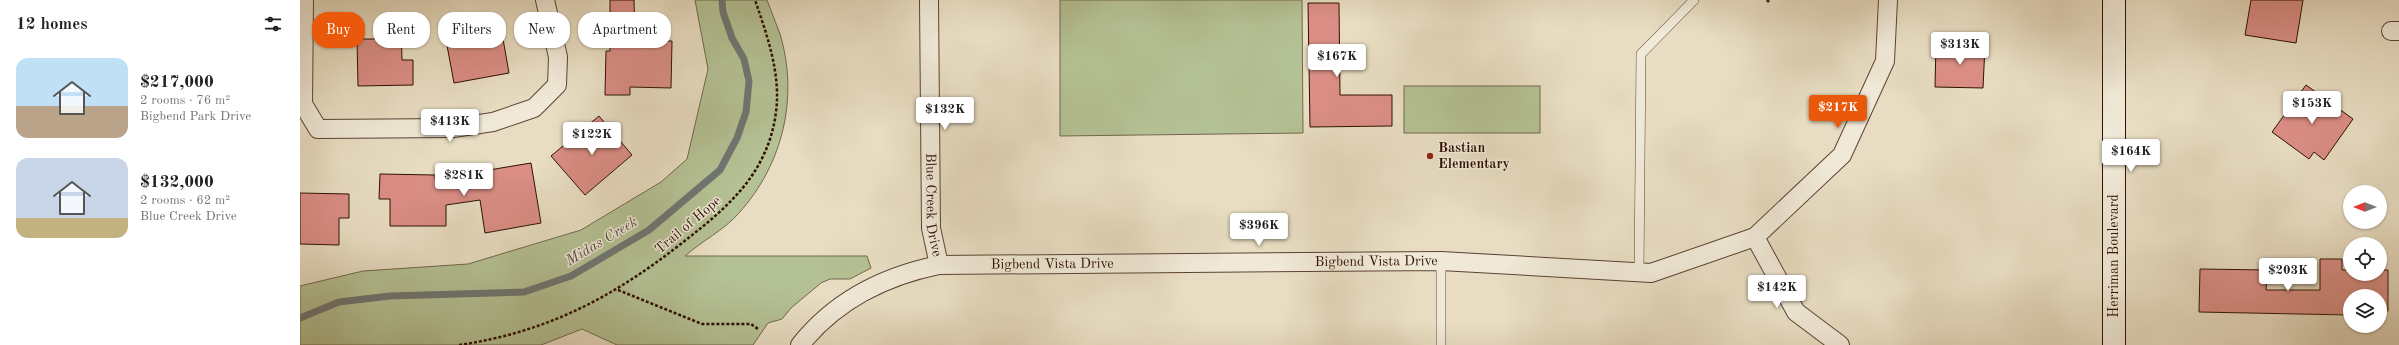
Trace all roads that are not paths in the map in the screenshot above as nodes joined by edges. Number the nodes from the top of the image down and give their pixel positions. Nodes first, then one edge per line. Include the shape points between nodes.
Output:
1 (304, 0) edge
2 (545, 0) edge
3 (929, 0) edge
4 (1694, 0) edge
5 (1888, 0) edge
6 (2114, 0) edge
7 (1755, 237) junction
8 (1441, 261) junction
9 (939, 265) junction
10 (1639, 272) junction
11 (800, 345) edge
12 (1441, 345) edge
13 (1840, 345) edge
14 (2114, 345) edge

1 - 2 street via 303,104 318,129 453,128 493,122 534,108 557,84 558,57
3 - 9 street, Blue Creek Drive via 931,228
4 - 10 lane via 1641,54
5 - 7 street via 1885,62 1842,155
6 - 14 main road, Herriman Boulevard
7 - 10 street, Bigbend Vista Drive via 1651,273
7 - 13 street via 1796,312
8 - 9 street, Bigbend Vista Drive
8 - 10 street, Bigbend Vista Drive
8 - 12 lane
9 - 11 street, Bigbend Vista Drive via 893,277 861,293 821,323

